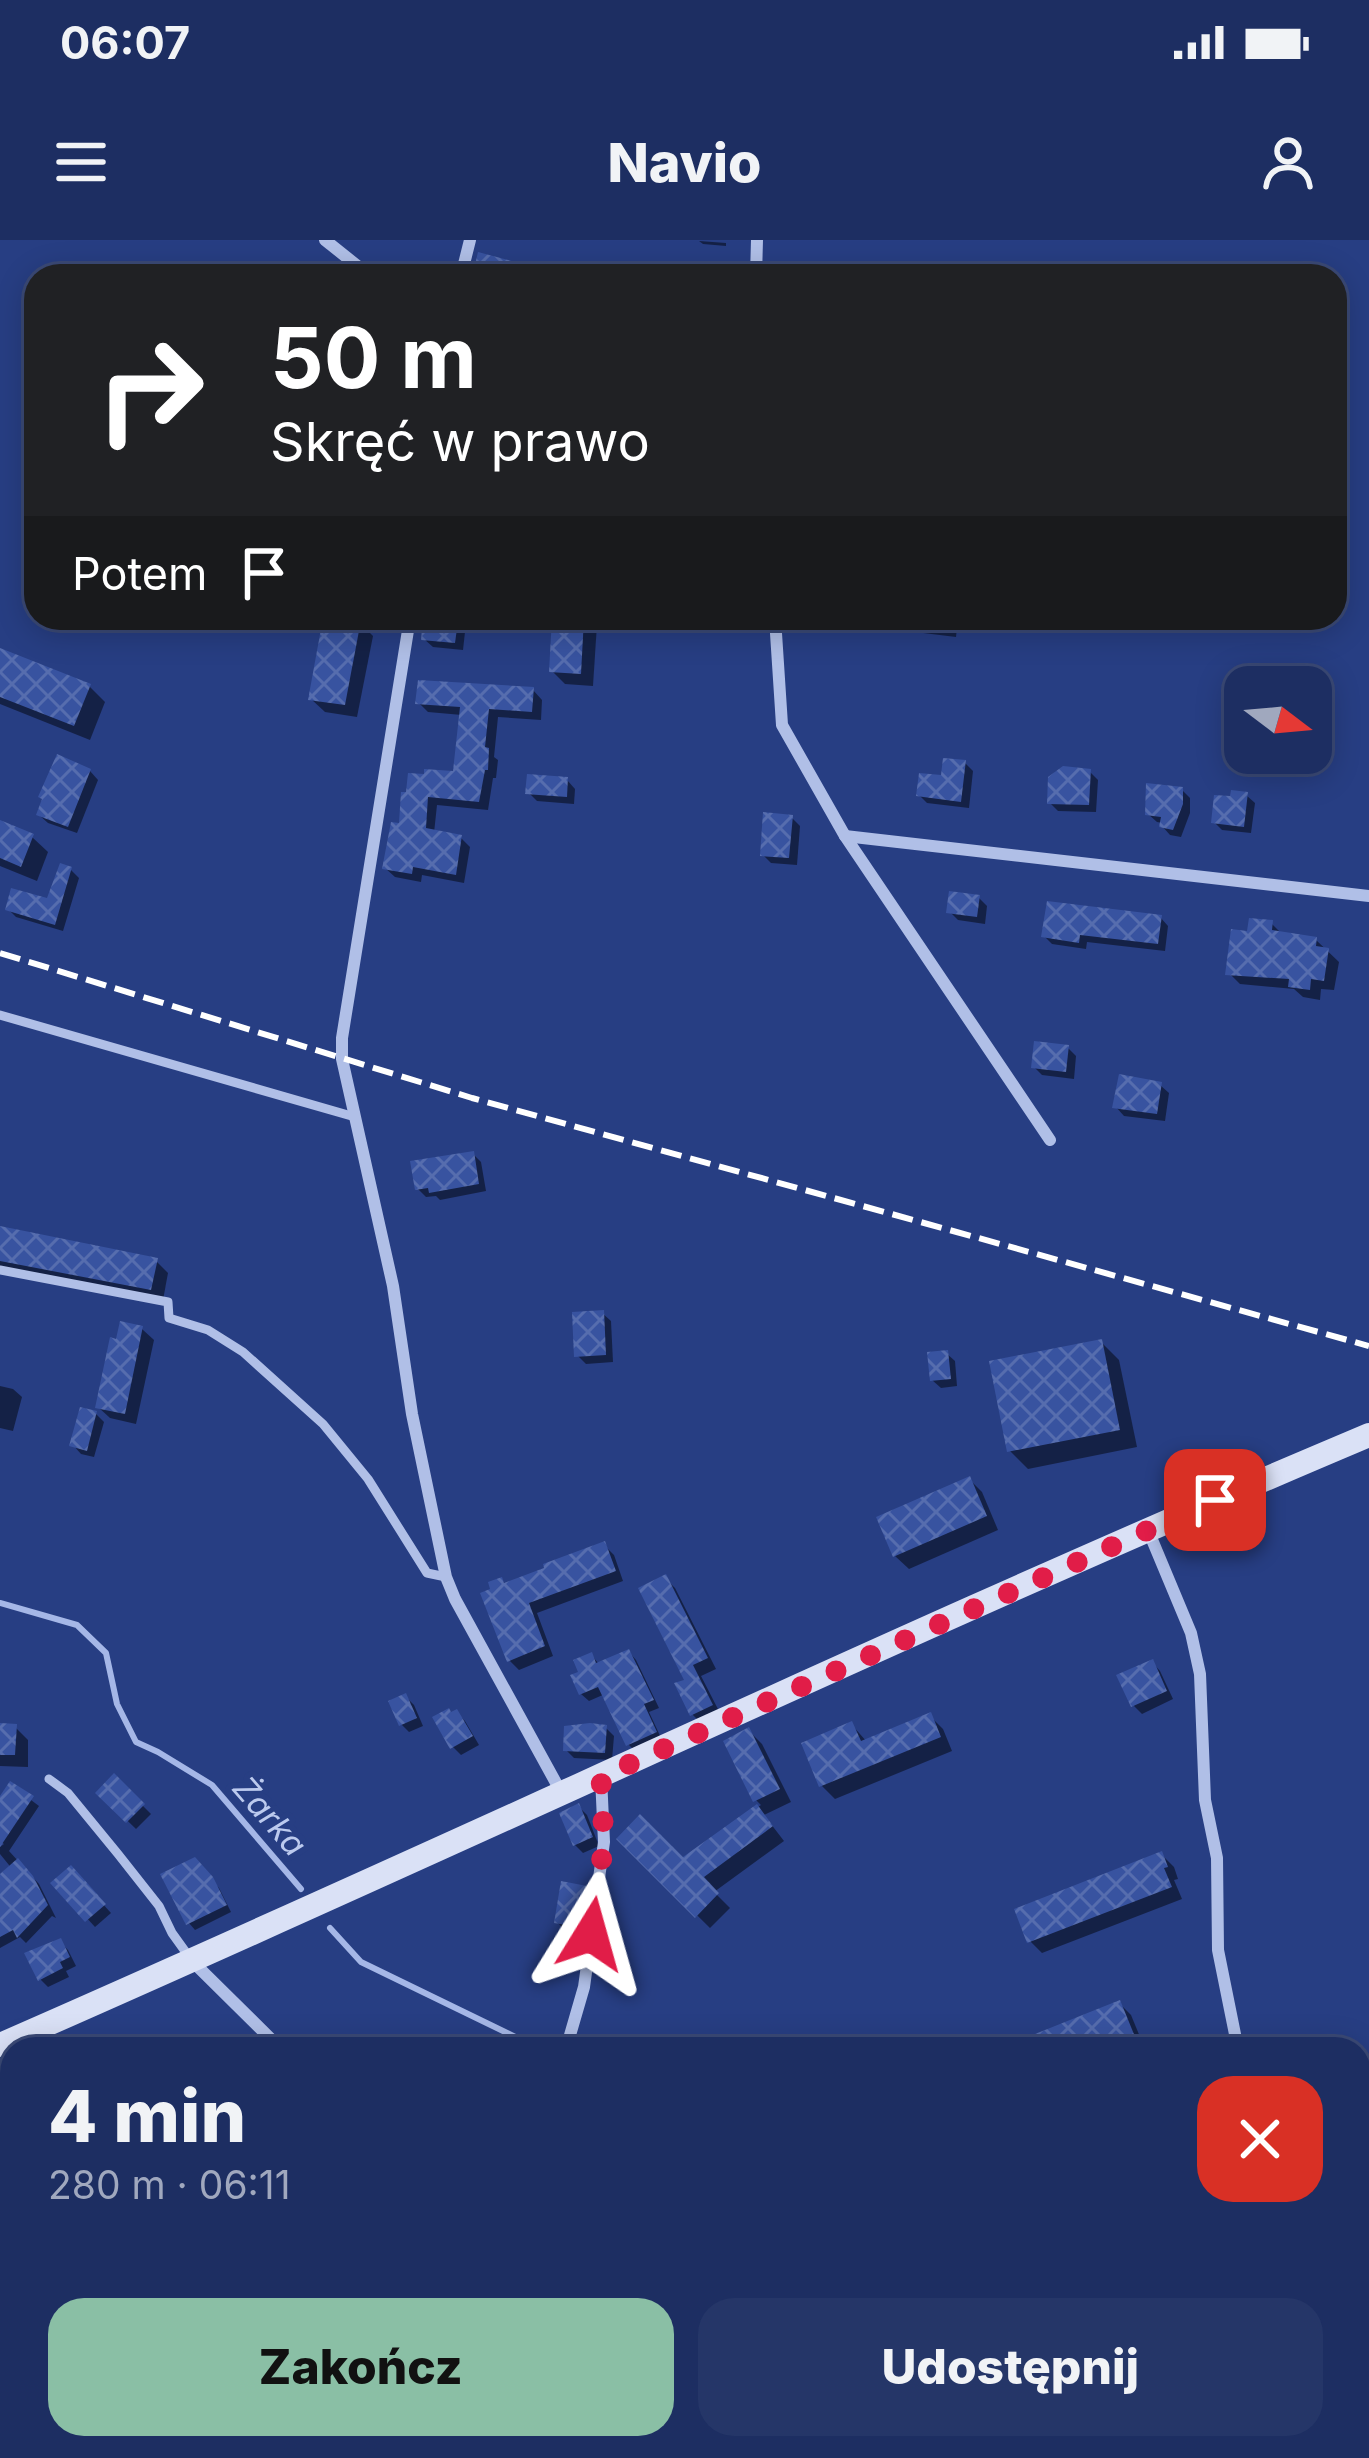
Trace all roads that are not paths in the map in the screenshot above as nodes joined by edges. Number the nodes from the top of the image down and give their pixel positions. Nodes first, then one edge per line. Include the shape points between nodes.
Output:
1 (325, 240) edge
2 (355, 264) edge
3 (408, 630) edge
4 (776, 630) edge
5 (845, 836) junction
6 (1369, 896) edge
7 (0, 1015) edge
8 (355, 1117) junction
9 (1050, 1140) dead end
10 (0, 1270) edge
11 (1369, 1435) edge
12 (1148, 1529) junction
13 (446, 1577) junction
14 (601, 1777) junction
15 (49, 1779) dead end
16 (561, 1792) junction
17 (192, 1961) junction
18 (18, 2037) edge
19 (268, 2037) edge
20 (570, 2037) edge
21 (1236, 2037) edge

1 - 2 street
3 - 8 street via 342,1038
4 - 5 street via 782,725
5 - 6 street
5 - 9 street
7 - 8 lane
8 - 13 street
10 - 13 lane via 168,1303 169,1318 243,1352 338,1442 427,1573
11 - 12 main road
12 - 14 main road
12 - 21 street via 1200,1674 1218,1950
13 - 16 street
14 - 16 main road
14 - 20 street via 604,1843
15 - 17 lane via 159,1906
16 - 17 main road
17 - 18 main road
17 - 19 street

